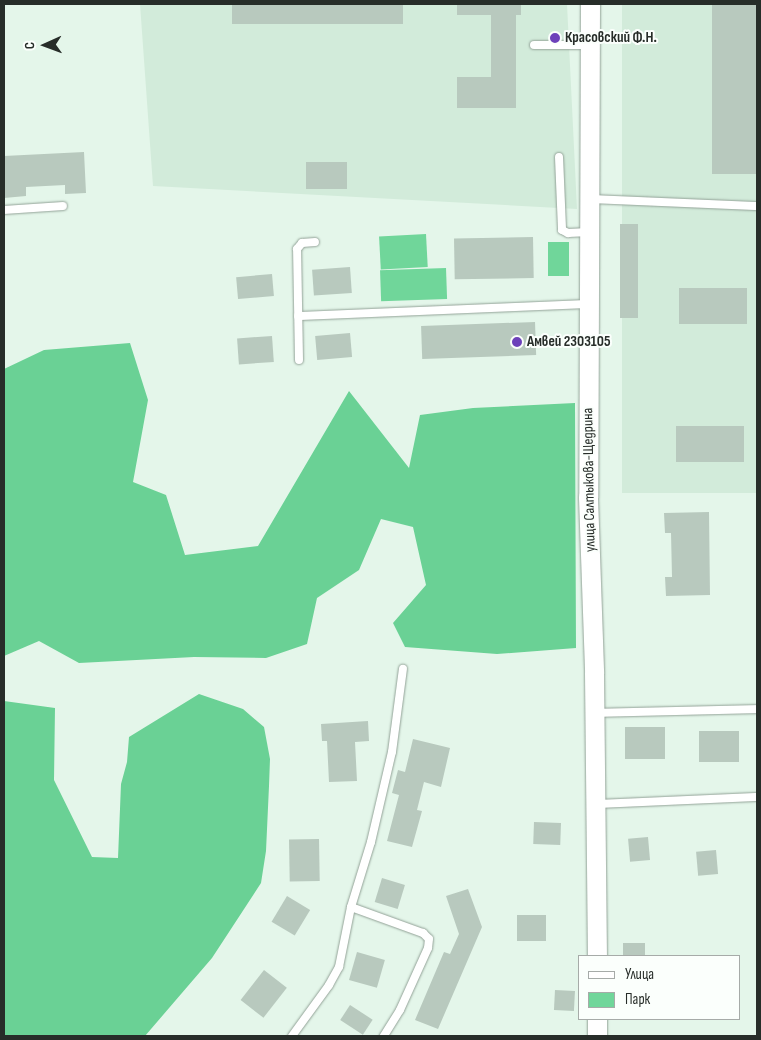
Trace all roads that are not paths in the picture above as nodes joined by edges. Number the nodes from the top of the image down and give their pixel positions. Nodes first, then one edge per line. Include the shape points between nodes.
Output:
1 (590, 4) edge
2 (534, 45) dead end
3 (591, 45) junction
4 (558, 157) dead end
5 (589, 199) junction
6 (62, 206) dead end
7 (757, 206) edge
8 (4, 210) edge
9 (589, 232) junction
10 (316, 242) dead end
11 (589, 304) junction
12 (298, 316) junction
13 (299, 360) dead end
14 (403, 669) dead end
15 (757, 709) edge
16 (595, 713) junction
17 (757, 797) edge
18 (596, 804) junction
19 (351, 907) junction
20 (597, 955) edge
21 (597, 1020) edge
22 (292, 1036) edge
23 (384, 1036) edge
24 (598, 1036) edge

1 - 3 street, улица Салтыкова-Щедрина
2 - 3 lane
3 - 5 street, улица Салтыкова-Щедрина
4 - 9 lane via 562,230 568,233
5 - 7 lane
5 - 9 street, улица Салтыкова-Щедрина
6 - 8 lane
9 - 11 street, улица Салтыкова-Щедрина
10 - 12 lane via 302,243 297,249
11 - 12 lane
11 - 16 street, улица Салтыкова-Щедрина via 588,497
12 - 13 lane
14 - 19 lane via 392,752 371,842
15 - 16 lane
16 - 18 street, улица Салтыкова-Щедрина
17 - 18 lane
18 - 20 street, улица Салтыкова-Щедрина
19 - 22 lane via 338,967
19 - 23 lane via 423,933 429,939 400,1010
21 - 24 street

